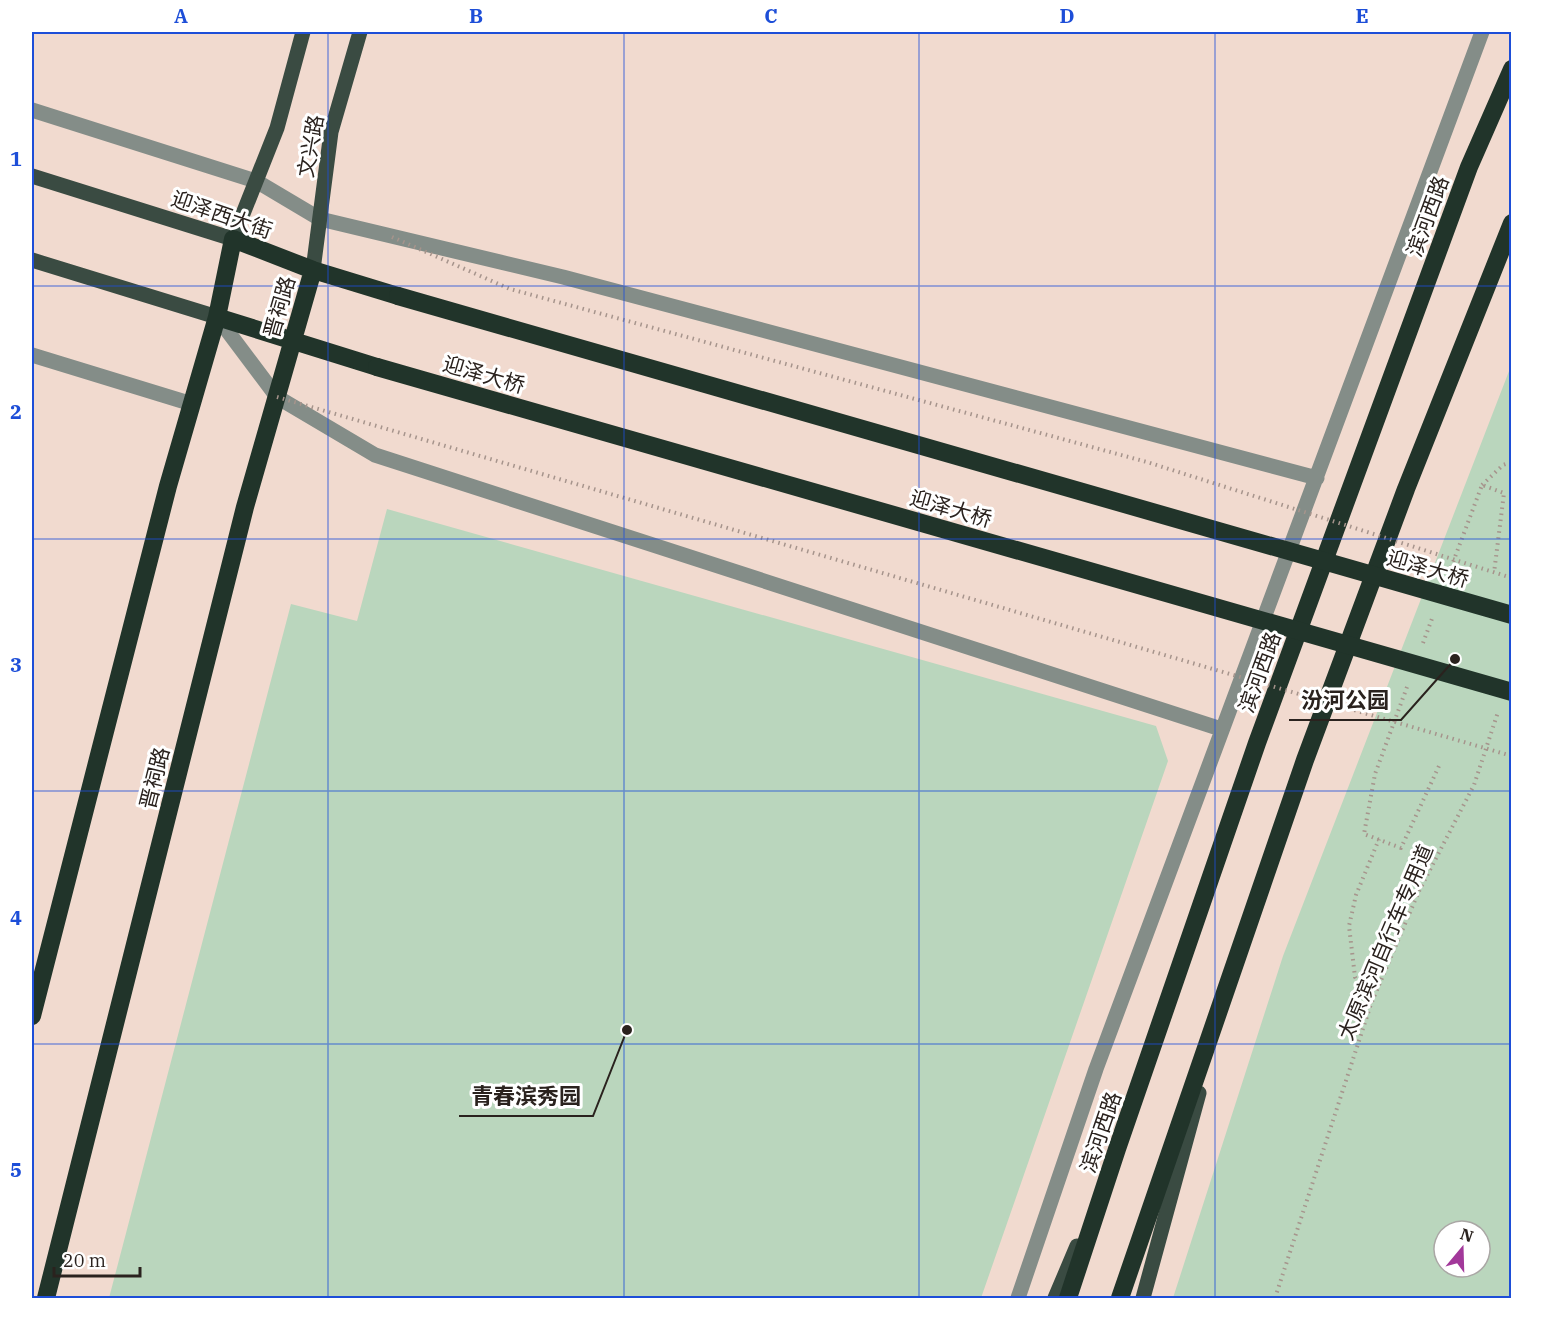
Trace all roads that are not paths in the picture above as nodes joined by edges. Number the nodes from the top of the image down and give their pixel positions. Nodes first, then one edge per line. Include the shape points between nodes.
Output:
1 (303, 32) edge
2 (360, 32) edge
3 (1482, 32) edge
4 (1512, 69) edge
5 (32, 110) edge
6 (32, 176) edge
7 (256, 182) junction
8 (320, 219) junction
9 (1512, 223) edge
10 (233, 239) junction
11 (32, 260) edge
12 (313, 270) junction
13 (398, 296) joint
14 (217, 317) junction
15 (292, 341) junction
16 (32, 355) edge
17 (277, 397) junction
18 (192, 404) junction
19 (1317, 478) junction
20 (1512, 615) edge
21 (1506, 697) edge
22 (1221, 729) junction
23 (1230, 977) junction
24 (33, 1005) edge
25 (1118, 1149) junction
26 (46, 1299) edge
27 (1018, 1299) edge
28 (1056, 1299) edge
29 (1068, 1299) edge
30 (1120, 1299) edge
31 (1143, 1299) edge

1 - 7 main road, 文兴路 via 277,128
2 - 8 main road, 文兴路 via 331,132
3 - 19 street
4 - 25 highway, 滨河西路 via 1468,167 1257,743
5 - 7 street
6 - 10 main road, 迎泽西大街
7 - 8 street
7 - 10 main road, 文兴路
8 - 12 main road, 文兴路
8 - 19 street via 563,277
9 - 23 highway via 1406,489 1309,749
10 - 12 highway, 迎泽西大街
10 - 14 highway
11 - 14 main road
12 - 13 highway, 迎泽西大街
12 - 15 highway, 晋祠路
13 - 20 highway, 迎泽大桥, bridge
14 - 15 highway
14 - 17 street
14 - 18 highway
15 - 17 highway, 晋祠路
15 - 21 highway, 迎泽大桥, bridge
16 - 18 street
17 - 22 street via 375,455
17 - 26 highway, 晋祠路 via 245,507
18 - 24 highway
19 - 22 street
22 - 27 street via 1096,1069
23 - 30 highway
23 - 31 main road
25 - 28 main road
25 - 29 highway, 滨河西路

